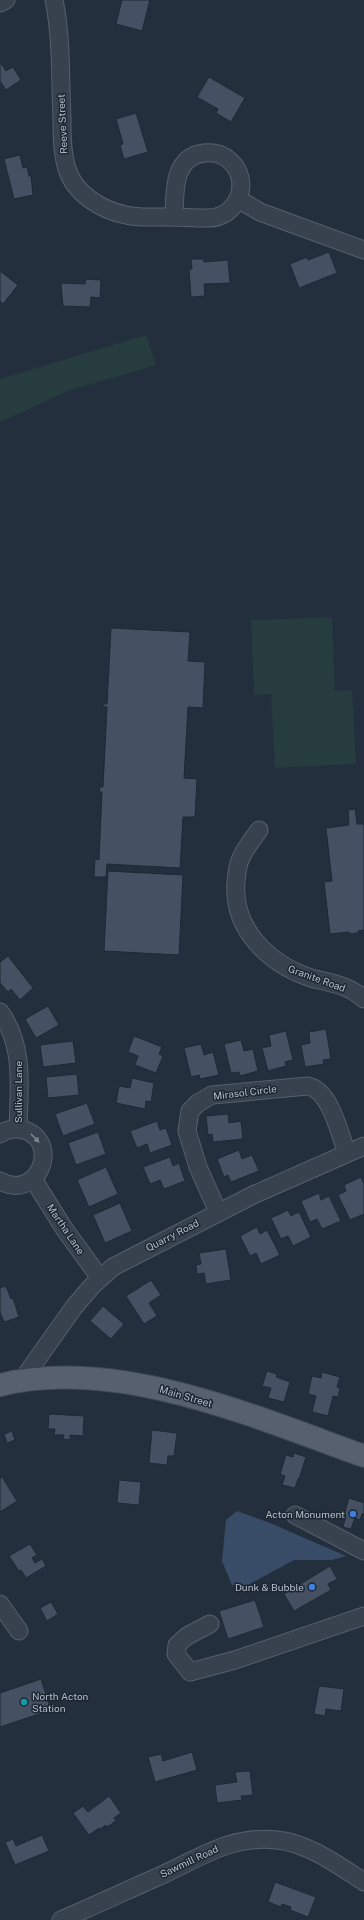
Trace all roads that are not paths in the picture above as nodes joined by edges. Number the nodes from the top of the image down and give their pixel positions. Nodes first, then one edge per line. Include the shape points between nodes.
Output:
1 (6, 0) edge
2 (54, 0) edge
3 (0, 2) edge
4 (238, 199) junction
5 (174, 217) junction
6 (364, 250) edge
7 (259, 830) dead end
8 (364, 999) edge
9 (0, 1012) edge
10 (18, 1129) junction
11 (0, 1134) edge
12 (364, 1146) edge
13 (347, 1153) junction
14 (33, 1179) junction
15 (0, 1181) edge
16 (218, 1212) junction
17 (100, 1278) junction
18 (23, 1379) junction
19 (0, 1385) edge
20 (364, 1456) edge
21 (294, 1516) dead end
22 (364, 1551) edge
23 (0, 1604) edge
24 (364, 1616) edge
25 (210, 1624) dead end
26 (19, 1632) dead end
27 (364, 1882) edge
28 (61, 1920) edge

1 - 3 street
2 - 5 street, Reeve Street via 63,147 67,170 82,193 105,209 128,216
4 - 5 street, Reeve Street via 229,211 216,217
4 - 5 street via 241,178 234,165 223,156 202,153 189,158 177,175
4 - 6 street via 260,212
7 - 8 street, Granite Road via 240,859 237,877 235,895 244,926 261,950 286,967 311,978 329,981 357,992
9 - 10 street, Sullivan Lane via 9,1027 18,1055
10 - 11 street
10 -> 14 street via 33,1135 43,1149 42,1166
12 - 13 street, Quarry Road
13 - 16 street, Quarry Road
13 - 16 street, Mirasol Circle via 328,1103 313,1087 212,1095 190,1111 187,1131 198,1167
14 - 15 street via 17,1185
14 - 17 street, Martha Lane via 65,1230
16 - 17 street, Quarry Road via 113,1267
17 - 18 street, Quarry Road via 74,1307
18 - 19 main road, Main Street
18 - 20 main road, Main Street via 84,1378 147,1385 259,1418
21 - 22 street
23 - 26 street
24 - 25 street via 235,1660 190,1672 176,1654 178,1645 187,1636
27 - 28 street, Sawmill Road via 310,1849 277,1840 251,1840 220,1846

